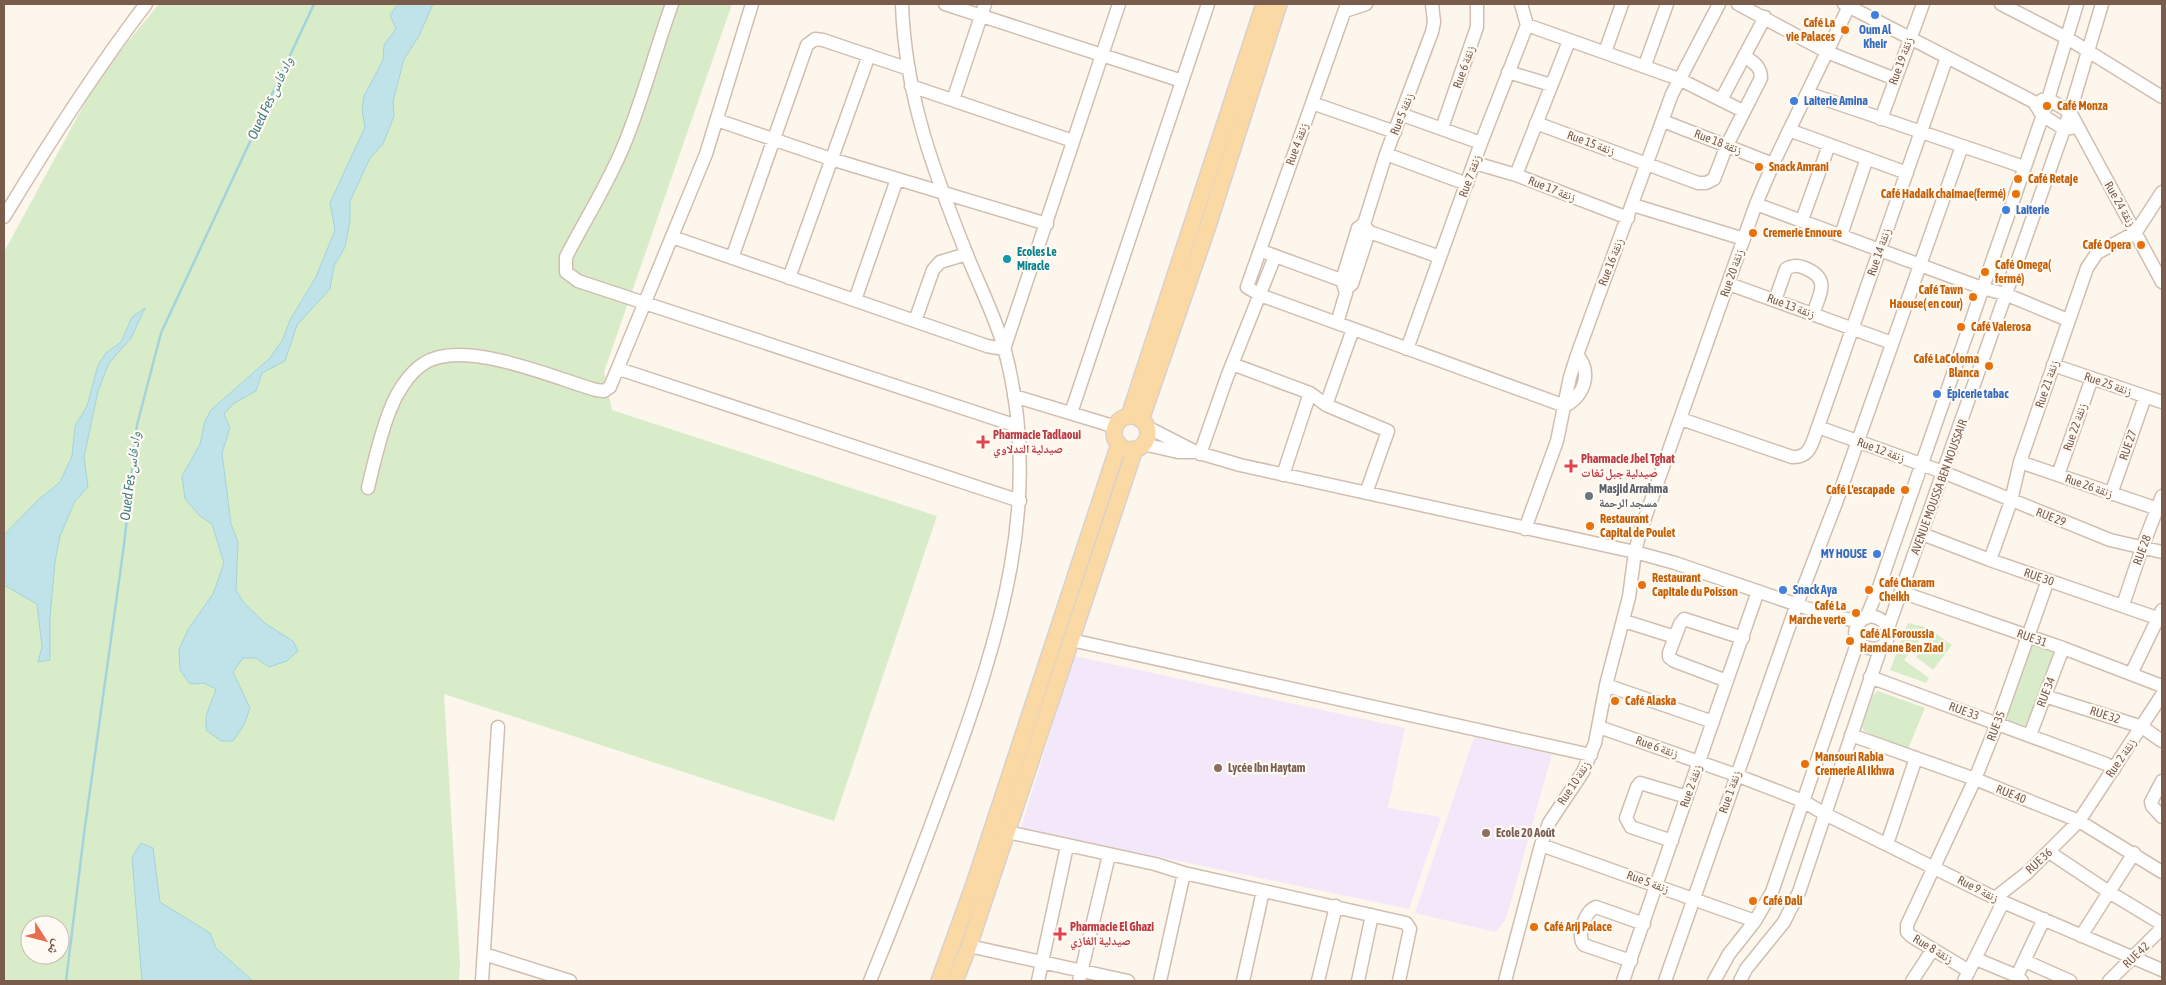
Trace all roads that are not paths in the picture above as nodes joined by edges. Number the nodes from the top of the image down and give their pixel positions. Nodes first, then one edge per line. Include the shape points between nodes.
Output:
1 (146, 4) edge
2 (672, 4) edge
3 (752, 4) edge
4 (902, 4) edge
5 (945, 4) edge
6 (1118, 4) edge
7 (1208, 4) edge
8 (1264, 4) edge
9 (1279, 4) edge
10 (1366, 4) edge
11 (1432, 4) edge
12 (1477, 4) edge
13 (1520, 4) edge
14 (1621, 4) edge
15 (1667, 4) edge
16 (1719, 4) edge
17 (1738, 4) edge
18 (1923, 4) edge
19 (2001, 4) edge
20 (2077, 4) edge
21 (2102, 4) edge
22 (1848, 5) edge
23 (1346, 7) edge
24 (983, 10) edge
25 (1765, 17) junction
26 (1527, 25) junction
27 (1909, 37) junction
28 (2067, 38) junction
29 (1569, 41) junction
30 (2088, 51) junction
31 (1605, 52) junction
32 (1826, 52) junction
33 (869, 55) junction
34 (1100, 56) junction
35 (1744, 56) junction
36 (1947, 57) junction
37 (1645, 65) junction
38 (909, 69) junction
39 (1508, 72) junction
40 (1679, 79) junction
41 (1895, 79) junction
42 (1182, 81) junction
43 (1551, 85) junction
44 (911, 86) junction
45 (1807, 93) junction
46 (2162, 97) edge
47 (2048, 99) junction
48 (953, 100) junction
49 (1721, 100) junction
50 (2034, 102) junction
51 (1312, 103) junction
52 (1743, 111) junction
53 (2070, 112) junction
54 (1403, 115) junction
55 (2042, 115) junction
56 (1881, 119) junction
57 (716, 120) junction
58 (1662, 121) junction
59 (1536, 122) junction
60 (1442, 128) junction
61 (2070, 128) junction
62 (1789, 130) junction
63 (1394, 132) junction
64 (1922, 133) junction
65 (772, 139) junction
66 (1073, 141) junction
67 (1481, 143) junction
68 (1727, 145) junction
69 (1830, 145) junction
70 (1962, 146) junction
71 (1386, 154) junction
72 (1867, 158) junction
73 (830, 159) junction
74 (1475, 163) junction
75 (1647, 163) junction
76 (1773, 164) junction
77 (2024, 167) junction
78 (1907, 173) junction
79 (1516, 175) junction
80 (897, 179) junction
81 (1467, 184) junction
82 (942, 191) junction
83 (2162, 192) edge
84 (1756, 204) junction
85 (1633, 205) junction
86 (4, 218) edge
87 (1628, 218) junction
88 (1802, 220) junction
89 (1047, 224) junction
90 (1364, 228) junction
91 (2136, 232) junction
92 (1841, 235) junction
93 (672, 237) junction
94 (1744, 239) junction
95 (1880, 249) junction
96 (1258, 251) junction
97 (967, 254) junction
98 (1275, 256) junction
99 (1440, 257) junction
100 (732, 258) junction
101 (1920, 263) junction
102 (790, 278) junction
103 (2162, 282) edge
104 (1346, 284) junction
105 (1729, 284) junction
106 (1982, 288) junction
107 (2005, 294) junction
108 (1260, 295) junction
109 (855, 300) junction
110 (1774, 300) junction
111 (645, 302) junction
112 (1813, 314) junction
113 (2068, 320) junction
114 (916, 321) junction
115 (1337, 323) junction
116 (1853, 328) junction
117 (1353, 329) junction
118 (1892, 342) junction
119 (1004, 349) junction
120 (1407, 349) junction
121 (1232, 364) junction
122 (2053, 365) junction
123 (619, 369) junction
124 (2092, 378) junction
125 (1310, 393) junction
126 (1014, 396) junction
127 (2145, 396) junction
128 (2162, 402) edge
129 (1326, 405) junction
130 (1565, 406) junction
131 (1071, 413) junction
132 (1681, 419) junction
133 (1139, 421) junction
134 (1017, 426) junction
135 (1116, 427) junction
136 (1818, 427) junction
137 (1857, 441) junction
138 (1119, 444) junction
139 (1139, 447) junction
140 (1198, 453) junction
141 (2020, 462) junction
142 (1921, 464) junction
143 (1943, 472) junction
144 (1283, 475) junction
145 (2058, 475) junction
146 (368, 488) dead end
147 (1366, 492) junction
148 (2112, 494) junction
149 (2162, 496) edge
150 (1020, 501) junction
151 (2011, 501) junction
152 (2158, 508) junction
153 (1525, 529) junction
154 (1922, 534) junction
155 (2142, 548) junction
156 (1635, 552) junction
157 (2162, 552) edge
158 (1990, 560) junction
159 (2048, 580) junction
160 (1758, 591) junction
161 (1901, 592) junction
162 (1797, 604) junction
163 (2124, 605) junction
164 (2160, 614) edge
165 (1833, 617) junction
166 (1864, 619) junction
167 (1624, 621) junction
168 (1888, 628) junction
169 (2028, 636) junction
170 (1675, 637) junction
171 (1743, 638) junction
172 (1857, 638) junction
173 (1071, 640) junction
174 (1881, 647) junction
175 (2063, 648) junction
176 (2132, 674) junction
177 (1870, 677) junction
178 (1727, 681) junction
179 (1606, 685) junction
180 (2162, 686) edge
181 (2162, 695) edge
182 (2045, 696) junction
183 (1713, 722) junction
184 (1997, 724) junction
185 (498, 727) dead end
186 (1599, 727) junction
187 (2142, 728) junction
188 (1851, 735) junction
189 (2030, 735) junction
190 (2162, 741) edge
191 (1591, 755) junction
192 (1916, 758) junction
193 (1699, 762) junction
194 (2114, 769) junction
195 (1736, 775) junction
196 (1975, 779) junction
197 (2162, 781) edge
198 (1687, 798) junction
199 (1803, 801) junction
200 (1825, 814) junction
201 (2162, 817) edge
202 (2079, 821) junction
203 (1007, 832) junction
204 (1672, 842) junction
205 (1887, 844) junction
206 (1541, 845) junction
207 (1067, 846) junction
208 (2049, 852) junction
209 (2134, 853) junction
210 (1109, 855) junction
211 (1935, 868) junction
212 (2162, 872) edge
213 (1184, 873) junction
214 (1657, 885) junction
215 (1263, 891) junction
216 (2109, 892) junction
217 (1694, 898) junction
218 (1999, 900) junction
219 (1336, 906) junction
220 (1372, 915) junction
221 (2044, 919) junction
222 (1755, 921) junction
223 (1644, 924) junction
224 (2162, 924) edge
225 (2162, 928) edge
226 (2081, 936) junction
227 (969, 946) junction
228 (1933, 949) junction
229 (484, 954) junction
230 (2134, 958) junction
231 (1976, 959) junction
232 (1630, 961) junction
233 (2025, 961) junction
234 (1042, 962) junction
235 (2162, 970) edge
236 (1080, 976) edge
237 (1967, 976) edge
238 (549, 978) edge
239 (2020, 978) edge
240 (482, 981) edge
241 (570, 981) edge
242 (870, 981) edge
243 (939, 981) edge
244 (956, 981) edge
245 (1038, 981) edge
246 (1128, 981) edge
247 (1160, 981) edge
248 (1242, 981) edge
249 (1318, 981) edge
250 (1358, 981) edge
251 (1399, 981) edge
252 (1505, 981) edge
253 (1623, 981) edge
254 (1665, 981) edge
255 (1714, 981) edge
256 (1740, 981) edge
257 (1912, 981) edge
258 (2070, 981) edge
259 (2109, 981) edge

1 - 86 street via 79,98
2 - 111 street via 623,148 566,257 566,272 573,278
3 - 57 street
4 - 38 street
5 - 24 street
6 - 34 street
7 - 42 street
8 - 133 main road
9 - 133 main road
10 - 23 street
11 - 54 street, Rue 5 زنقة via 1432,32
12 - 60 street, Rue 6 زنقة via 1477,27
13 - 26 street
14 - 31 street
15 - 37 street
16 - 40 street, Rue 16 زنقة
17 - 25 street
18 - 27 street, Rue 19 زنقة
19 - 28 street
20 - 28 street, AVENUE MOUSSA BEN NOUSSAIR
21 - 30 street
22 - 27 street
22 - 32 street, Rue 20 زنقة
23 - 51 street, Rue 4 زنقة
24 - 34 street
24 - 48 street
25 - 32 street
25 - 35 street
26 - 29 street
26 - 39 street, Rue 7 زنقة
27 - 36 street
27 - 41 street, Rue 19 زنقة
28 - 30 street
28 - 47 street, AVENUE MOUSSA BEN NOUSSAIR
29 - 31 street
29 - 43 street
30 - 46 street
30 - 53 street
31 - 37 street
32 - 41 street
32 - 45 street, Rue 20 زنقة
33 - 38 street
33 - 65 street via 823,40 815,39 807,45
33 - 73 street
34 - 42 street
34 - 66 street
35 - 49 street
35 - 52 street via 1757,65 1761,78
36 - 50 street
36 - 64 street, Rue 14 زنقة
37 - 40 street
38 - 44 street
39 - 43 street
39 - 67 street, Rue 7 زنقة
40 - 49 street
40 - 58 street, Rue 16 زنقة
41 - 56 street, Rue 19 زنقة
42 - 131 street
43 - 59 street
44 - 48 street
44 - 82 street
45 - 56 street
45 - 62 street, Rue 20 زنقة
47 - 50 street
47 - 53 street
47 - 55 street, AVENUE MOUSSA BEN NOUSSAIR
48 - 66 street
49 - 52 street
50 - 55 street
51 - 63 street
51 - 96 street, Rue 4 زنقة
52 - 68 street
53 - 61 street, Rue 24 زنقة
54 - 60 street
54 - 63 street, Rue 5 زنقة
55 - 61 street
55 - 77 street, AVENUE MOUSSA BEN NOUSSAIR
56 - 64 street
57 - 65 street
57 - 93 street via 706,154
58 - 68 street, Rue 18 زنقة
58 - 75 street, Rue 16 زنقة
59 - 75 street, Rue 15 زنقة
59 - 79 street
60 - 67 street
61 - 91 street, Rue 24 زنقة
61 - 107 street, AVENUE MOUSSA BEN NOUSSAIR
62 - 69 street
62 - 76 street, Rue 20 زنقة
63 - 71 street, Rue 5 زنقة
64 - 70 street
64 - 78 street, Rue 14 زنقة
65 - 73 street
65 - 100 street
66 - 89 street
67 - 74 street, Rue 7 زنقة
68 - 75 street via 1714,179 1706,183
68 - 76 street, Rue 18 زنقة
69 - 72 street
69 - 88 street
70 - 77 street
70 - 101 street
71 - 81 street
71 - 90 street, Rue 5 زنقة
72 - 78 street
72 - 92 street
73 - 80 street
73 - 102 street
74 - 79 street, Rue 17 زنقة
74 - 81 street, Rue 7 زنقة
75 - 85 street, Rue 16 زنقة
76 - 84 street, Rue 20 زنقة
77 - 106 street, AVENUE MOUSSA BEN NOUSSAIR
78 - 95 street, Rue 14 زنقة
79 - 87 street, Rue 17 زنقة
80 - 82 street
80 - 109 street
81 - 99 street, Rue 7 زنقة
82 - 89 street
82 - 97 street
83 - 91 street
84 - 88 street
84 - 94 street, Rue 20 زنقة
85 - 87 street, Rue 16 زنقة
85 - 94 street
87 - 130 street, Rue 16 زنقة via 1577,355
88 - 92 street
89 - 119 street
90 - 99 street
90 - 104 street, Rue 5 زنقة
91 - 103 street, Rue 24 زنقة
91 - 113 street, Rue 21 زنقة via 2097,252
92 - 95 street
93 - 100 street
93 - 111 street
94 - 105 street, Rue 20 زنقة
95 - 101 street
95 - 116 street, Rue 14 زنقة
96 - 98 street
96 - 108 street, Rue 4 زنقة via 1247,284 1248,289
97 - 114 street via 940,262 933,270
97 - 119 street
98 - 104 street
98 - 108 street
99 - 120 street, Rue 7 زنقة
100 - 102 street
101 - 106 street
101 - 118 street
102 - 109 street
104 - 115 street, Rue 5 زنقة
105 - 110 street, Rue 13 زنقة
105 - 132 street, Rue 20 زنقة
106 - 107 street
106 - 142 street, AVENUE MOUSSA BEN NOUSSAIR
107 - 113 street
107 - 143 street, AVENUE MOUSSA BEN NOUSSAIR
108 - 115 street
108 - 121 street
109 - 114 street
110 - 112 street, Rue 13 زنقة
110 - 112 street via 1786,269 1804,267 1821,278 1822,286
111 - 123 street
111 - 134 street
112 - 116 street, Rue 13 زنقة
113 - 122 street, Rue 21 زنقة
114 - 119 street
115 - 117 street
116 - 118 street, Rue 13 زنقة
116 - 136 street, Rue 14 زنقة
117 - 120 street
117 - 129 street
118 - 137 street
119 - 126 street
120 - 130 street
121 - 125 street
121 - 140 street
122 - 124 street, Rue 25 زنقة
122 - 141 street, Rue 21 زنقة
123 - 146 street via 610,387 604,391 490,358 464,354 443,356 423,364 400,390 390,409
123 - 150 street
124 - 127 street, Rue 25 زنقة
124 - 145 street, Rue 22 زنقة
125 - 129 street
125 - 144 street
126 - 131 street
126 - 134 street
127 - 128 street, Rue 25 زنقة
127 - 148 street, RUE 27
129 - 147 street via 1388,431
130 - 153 street, Rue 16 زنقة via 1557,441
131 - 135 street
132 - 136 street, Rue 14 زنقة via 1800,458 1806,455
132 - 156 street, Rue 20 زنقة
133 - 135 main road via 1123,418
133 - 139 main road via 1148,436
133 - 140 street
134 - 150 street
135 - 138 main road
136 - 137 street, Rue 12 زنقة
137 - 142 street, Rue 12 زنقة
137 - 162 street
138 - 139 main road via 1129,450
138 - 243 main road
139 - 140 street
139 - 173 main road
140 - 144 street
141 - 145 street, Rue 26 زنقة
141 - 151 street, Rue 21 زنقة
142 - 143 street, Rue 12 زنقة
142 - 166 street, AVENUE MOUSSA BEN NOUSSAIR via 1879,587
143 - 151 street, RUE 29
143 - 154 street, AVENUE MOUSSA BEN NOUSSAIR
144 - 147 street
145 - 148 street, Rue 26 زنقة
147 - 153 street
148 - 152 street, Rue 26 زنقة
149 - 152 street, RUE 28
150 - 242 street via 1016,546 983,675 915,870
151 - 155 street, RUE 29 via 2110,540
151 - 158 street, Rue 21 زنقة
152 - 155 street, RUE 28
153 - 156 street
154 - 158 street, RUE 30
154 - 161 street, AVENUE MOUSSA BEN NOUSSAIR
155 - 157 street, RUE 29
155 - 163 street, RUE 28
156 - 160 street
156 - 167 street, Rue 10 زنقة
158 - 159 street, RUE 30
159 - 163 street, RUE 30
159 - 169 street, RUE 35
160 - 162 street
160 - 171 street, Rue 2 زنقة
161 - 168 street, AVENUE MOUSSA BEN NOUSSAIR
161 - 169 street, RUE 31
162 - 165 street
162 - 195 street, Rue 1 زنقة
163 - 164 street, RUE 30
164 - 176 street
165 - 166 street
165 - 172 street
166 - 168 street via 1882,619
166 - 172 street via 1856,630
167 - 170 street
167 - 179 street, Rue 10 زنقة
168 - 174 street via 1888,638
169 - 175 street, RUE 31
169 - 184 street, RUE 35
170 - 171 street via 1681,621 1688,619
170 - 178 street via 1669,654 1671,659
171 - 178 street, Rue 2 زنقة
172 - 174 street via 1866,648
172 - 199 street
173 - 191 street
173 - 203 main road
174 - 177 street
175 - 176 street, RUE 31
175 - 182 street, RUE 34
176 - 180 street, RUE 31
177 - 184 street, RUE 33
177 - 188 street
178 - 183 street, Rue 2 زنقة
179 - 183 street
179 - 186 street, Rue 10 زنقة
181 - 187 street, Rue 2 زنقة
182 - 187 street, RUE 32
182 - 189 street, RUE 34
183 - 193 street, Rue 2 زنقة
184 - 189 street, RUE 33
184 - 196 street, RUE 35
185 - 229 street
186 - 191 street, Rue 10 زنقة
186 - 193 street, Rue 6 زنقة
187 - 190 street, RUE 32
187 - 194 street, Rue 2 زنقة
188 - 192 street, RUE 40
188 - 200 street
189 - 194 street, RUE 33
191 - 206 street, Rue 10 زنقة via 1554,813
192 - 196 street, RUE 40
192 - 205 street
193 - 195 street, Rue 6 زنقة
193 - 198 street, Rue 2 زنقة
194 - 202 street, Rue 2 زنقة
195 - 199 street, Rue 6 زنقة
195 - 217 street, Rue 1 زنقة
196 - 202 street, RUE 40
196 - 211 street, RUE 35
197 - 201 street via 2151,802
198 - 204 street, Rue 2 زنقة
198 - 204 street via 1640,783 1626,818 1631,828
199 - 200 street, Rue 6 زنقة
199 - 222 street via 1772,892
200 - 205 street, Rue 9 زنقة
200 - 256 street via 1793,905
202 - 208 street, RUE 36
202 - 209 street, RUE 40
203 - 207 street
203 - 227 main road
204 - 214 street, Rue 2 زنقة
205 - 211 street, Rue 9 زنقة
206 - 214 street, Rue 5 زنقة
206 - 252 street, Rue 10 زنقة
207 - 210 street
207 - 234 street
208 - 216 street
208 - 218 street, RUE 36
209 - 212 street, RUE 40
209 - 216 street
210 - 213 street
210 - 236 street
211 - 218 street, Rue 9 زنقة
211 - 228 street, Rue 8 زنقة via 1906,929 1911,936
213 - 215 street
213 - 247 street
214 - 217 street, Rue 5 زنقة
214 - 223 street, Rue 2 زنقة
215 - 219 street
215 - 248 street
216 - 224 street
216 - 226 street
217 - 222 street, Rue 5 زنقة
217 - 254 street, Rue 1 زنقة
218 - 221 street, Rue 9 زنقة
218 - 231 street
219 - 220 street
219 - 249 street
220 - 250 street
220 - 251 street via 1406,923 1410,929
221 - 226 street, Rue 9 زنقة
221 - 233 street
222 - 255 street via 1729,954
223 - 232 street, Rue 2 زنقة
223 - 232 street via 1596,906 1588,912 1580,941
225 - 230 street, RUE 42
226 - 230 street, Rue 9 زنقة
227 - 234 street
227 - 244 main road
228 - 237 street, Rue 8 زنقة
228 - 257 street
229 - 238 street
229 - 240 street
230 - 235 street, Rue 9 زنقة
230 - 259 street, RUE 42
231 - 237 street
231 - 239 street
232 - 253 street, Rue 2 زنقة
233 - 239 street
233 - 258 street
234 - 236 street
234 - 245 street
236 - 246 street
238 - 241 street

